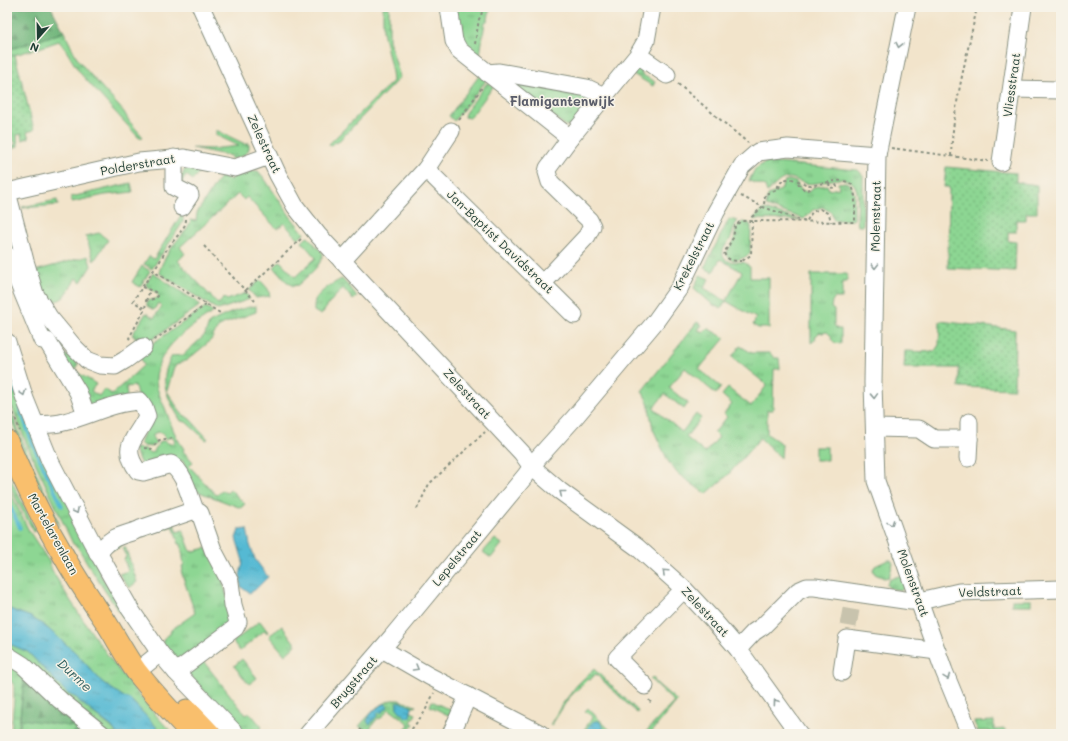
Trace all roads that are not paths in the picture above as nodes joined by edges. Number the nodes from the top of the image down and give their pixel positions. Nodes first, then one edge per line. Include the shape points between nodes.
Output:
1 (201, 7) edge
2 (449, 7) edge
3 (652, 7) edge
4 (907, 7) edge
5 (1022, 7) edge
6 (638, 54) junction
7 (480, 67) junction
8 (667, 75) road end
9 (518, 76) junction
10 (1012, 89) junction
11 (1061, 90) edge
12 (512, 92) junction
13 (604, 96) junction
14 (451, 131) road end
15 (570, 138) junction
16 (877, 151) junction
17 (269, 156) junction
18 (174, 158) junction
19 (1001, 162) road end
20 (426, 169) junction
21 (7, 192) edge
22 (182, 206) road end
23 (7, 255) edge
24 (342, 261) junction
25 (543, 283) junction
26 (574, 315) dead end
27 (7, 342) edge
28 (143, 347) road end
29 (86, 414) junction
30 (969, 422) dead end
31 (36, 425) junction
32 (875, 428) junction
33 (969, 440) junction
34 (7, 441) edge
35 (968, 458) dead end
36 (532, 467) junction
37 (195, 510) junction
38 (98, 554) junction
39 (684, 589) junction
40 (1061, 589) edge
41 (920, 601) junction
42 (106, 622) junction
43 (382, 649) junction
44 (738, 649) junction
45 (937, 651) junction
46 (7, 655) edge
47 (153, 659) junction
48 (176, 672) junction
49 (842, 672) dead end
50 (645, 686) dead end
51 (468, 696) junction
52 (797, 733) edge
53 (102, 734) edge
54 (192, 734) edge
55 (210, 734) edge
56 (236, 734) edge
57 (308, 734) edge
58 (451, 734) edge
59 (541, 734) edge
60 (970, 734) edge

1 - 17 street, Zelestraat
2 - 7 street via 454,41 459,50
3 - 6 street via 646,41
4 -> 16 street, Molenstraat
5 - 10 street, Vliesstraat
6 - 8 street
6 - 13 street
7 - 9 street via 492,72
7 - 12 street
9 - 12 street
9 - 13 street via 587,88
10 - 11 street
10 - 19 street, Vliesstraat
12 - 15 street
13 - 15 street
14 - 20 street
15 - 25 street via 548,168 548,177 592,226 587,236
16 -> 32 street, Molenstraat via 873,383
16 - 36 street, Krekelstraat via 788,148 758,152 742,166 716,212 680,287 655,322
17 - 18 street, Polderstraat via 235,168
17 - 24 street, Zelestraat via 295,206
18 - 21 street, Polderstraat via 140,162
18 - 22 street via 174,187 190,195
20 - 24 street
20 - 25 street, Jan-Baptist Davidstraat
21 - 28 street via 35,294 49,317 74,347 87,360 100,365 115,366
23 - 29 street via 42,340 48,341 78,392
24 - 36 street, Zelestraat via 522,453
25 - 26 street, Jan-Baptist Davidstraat
27 -> 31 street
29 - 31 street via 64,423
29 - 37 street via 140,401 147,416 128,450 132,464 138,472 172,464 183,478
30 - 33 street
31 -> 38 street via 50,461
32 - 33 street via 919,429 934,439
32 -> 41 street, Molenstraat via 876,481
33 - 35 street
34 - 42 main road, Martelarenlaan via 46,526
39 -> 36 street, Zelestraat via 637,547 579,506
36 - 43 street, Lepelstraat
37 - 38 street via 111,539
37 - 48 street via 200,513 213,550 230,582 238,622 236,628
38 - 47 street via 144,631
39 - 44 street, Zelestraat
39 - 50 street via 617,658
40 - 41 street, Veldstraat via 959,592
41 - 44 street, Veldstraat via 853,598 815,587 803,588
41 - 45 street, Molenstraat
42 - 47 main road, Martelarenlaan
42 - 54 main road, Martelarenlaan via 137,672
43 -> 51 street, Brugstraat
43 - 57 street, Brugstraat
52 -> 44 street, Zelestraat
45 - 49 street via 847,633
45 -> 60 street, Molenstraat
46 - 53 street via 23,665 60,700
47 - 48 street
47 - 55 main road, Martelarenlaan
48 - 56 street
51 - 58 street
51 - 59 street, Brugstraat

